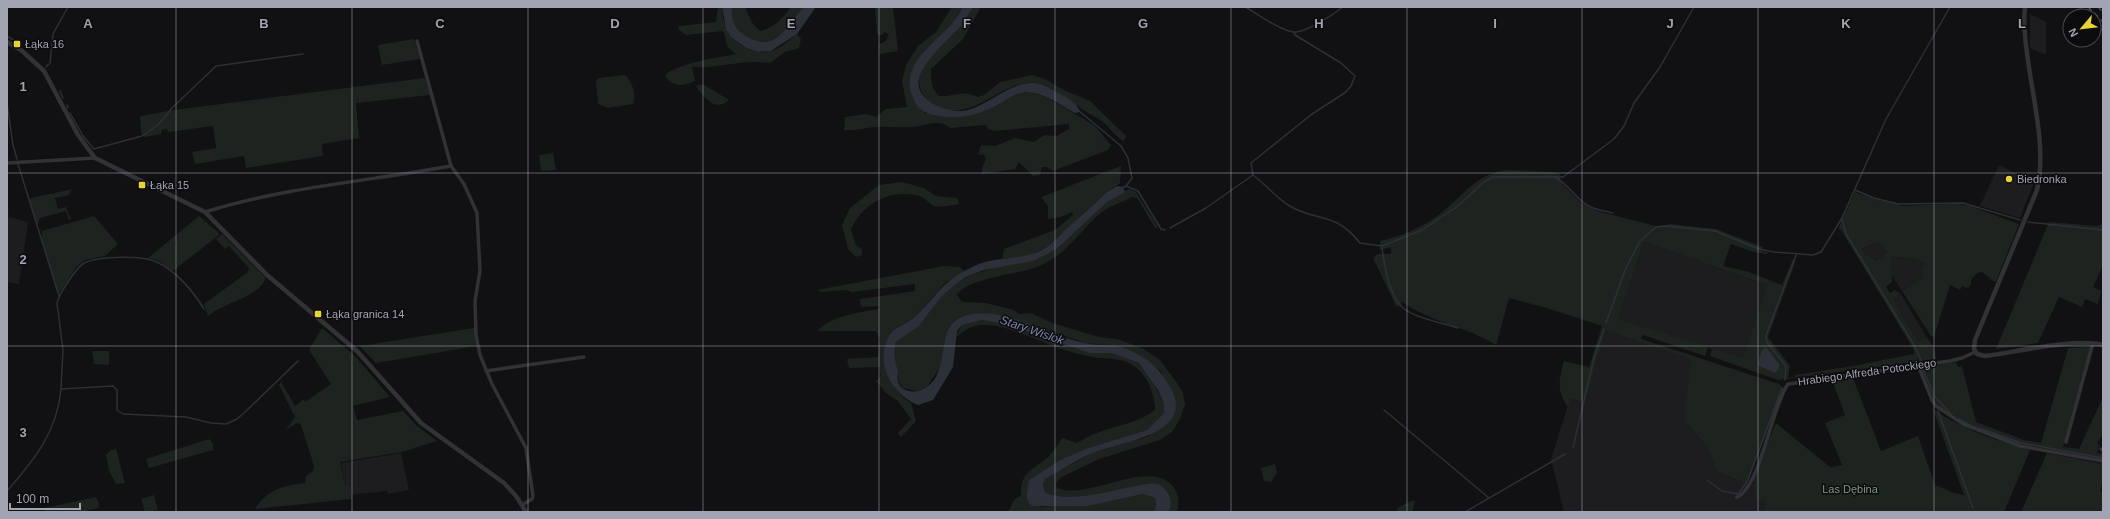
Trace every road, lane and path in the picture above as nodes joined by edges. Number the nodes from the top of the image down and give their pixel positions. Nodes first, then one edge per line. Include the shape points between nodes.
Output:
1 (2025, 7) edge
2 (417, 41) dead end
3 (7, 42) edge
4 (94, 158) junction
5 (7, 163) edge
6 (451, 166) junction
7 (205, 212) junction
8 (2093, 343) junction
9 (2103, 345) edge
10 (1975, 352) junction
11 (584, 357) dead end
12 (1918, 365) junction
13 (486, 371) junction
14 (2066, 442) dead end
15 (2103, 461) edge
16 (1737, 497) dead end
17 (522, 505) junction
18 (526, 512) edge

1 - 10 street via 2025,38 2041,171 2024,222 1975,340
2 - 6 street
3 - 4 street via 44,71 78,135
4 - 5 street
4 - 7 street
6 - 7 street via 284,191
6 - 13 street via 464,184 477,213 480,271 475,301 476,335
7 - 17 street via 267,275 357,351 420,423 504,483
8 - 9 street, Hrabiego Alfreda Potockiego
8 - 10 street, Hrabiego Alfreda Potockiego via 1985,356
8 - 14 street
10 - 12 street, Hrabiego Alfreda Potockiego via 1962,358
11 - 13 street
12 - 15 street via 1936,406 1963,424 2020,446
12 - 16 street, Hrabiego Alfreda Potockiego via 1788,384 1754,474 1745,492
13 - 17 street via 526,448 533,496
17 - 18 street

